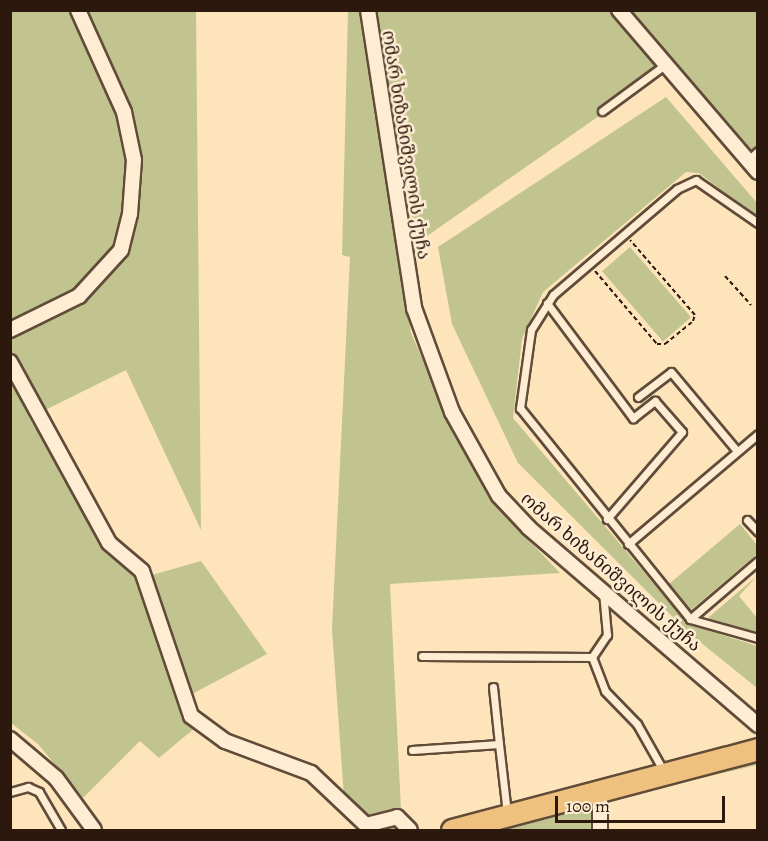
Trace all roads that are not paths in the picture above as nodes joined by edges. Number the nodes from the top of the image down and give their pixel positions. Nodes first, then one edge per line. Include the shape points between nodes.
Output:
1 (78, 10) edge
2 (368, 10) edge
3 (619, 10) edge
4 (666, 64) junction
5 (602, 111) dead end
6 (753, 155) edge
7 (758, 172) edge
8 (758, 223) edge
9 (547, 303) junction
10 (10, 330) edge
11 (10, 362) edge
12 (638, 397) dead end
13 (758, 434) edge
14 (737, 452) junction
15 (607, 519) junction
16 (747, 520) dead end
17 (758, 532) edge
18 (628, 544) junction
19 (758, 561) edge
20 (603, 589) junction
21 (690, 619) junction
22 (758, 638) edge
23 (422, 656) dead end
24 (592, 657) junction
25 (493, 687) dead end
26 (758, 725) edge
27 (10, 739) edge
28 (499, 744) junction
29 (758, 749) edge
30 (412, 750) dead end
31 (664, 772) junction
32 (600, 789) junction
33 (10, 792) edge
34 (507, 815) junction
35 (61, 831) edge
36 (94, 831) edge
37 (410, 831) edge
38 (453, 831) edge
39 (600, 831) edge

1 - 10 street via 124,112 134,160 130,214 121,250 79,296
2 - 20 street, ომარ ხიზანიშვილის ქუჩა via 414,308 452,412 499,496
3 - 4 street
4 - 5 lane
4 - 6 street
6 - 7 street
8 - 9 lane via 696,180 677,189
9 - 15 lane via 531,330 520,408
9 - 15 lane via 633,418 655,401 682,432
11 - 37 street via 109,543 142,572 191,716 225,741 311,773 366,825 397,816
12 - 14 lane via 670,372
13 - 14 lane
14 - 18 lane
15 - 18 lane
16 - 17 lane
18 - 21 lane
19 - 21 lane
20 - 24 lane via 607,635
20 - 26 street, ომარ ხიზანიშვილის ქუჩა
21 - 22 lane
23 - 24 lane
24 - 31 lane via 605,691 637,724
25 - 28 lane
27 - 36 street via 56,778
28 - 30 lane
28 - 34 lane
29 - 31 main road
31 - 32 main road
32 - 34 main road
32 - 39 street
33 - 35 lane via 28,787 39,792
34 - 38 main road

